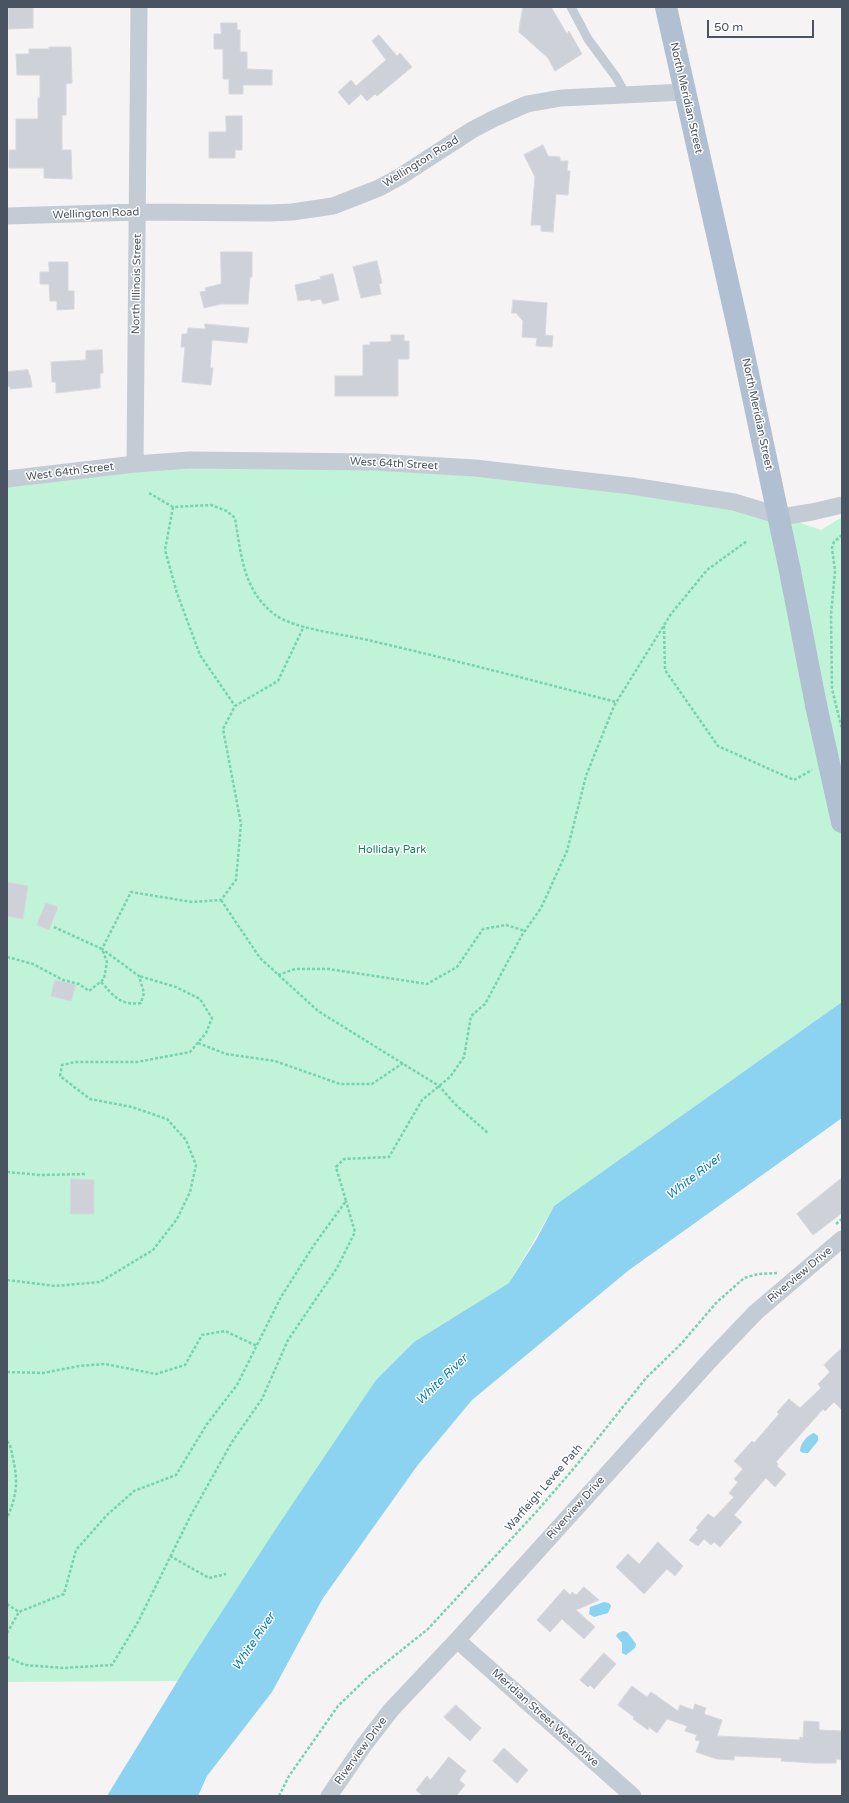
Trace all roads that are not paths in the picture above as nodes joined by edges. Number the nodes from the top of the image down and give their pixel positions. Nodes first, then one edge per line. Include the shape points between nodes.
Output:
1 (139, 7) edge
2 (571, 7) edge
3 (666, 7) edge
4 (685, 92) junction
5 (626, 95) junction
6 (138, 212) junction
7 (7, 216) edge
8 (135, 464) junction
9 (7, 479) edge
10 (842, 505) edge
11 (777, 515) junction
12 (842, 822) edge
13 (837, 1234) edge
14 (457, 1640) junction
15 (329, 1796) edge
16 (633, 1796) edge

1 - 6 street, North Illinois Street
2 - 5 lane via 588,39
3 - 4 main road, North Meridian Street
4 - 5 street, Wellington Road
4 - 11 main road, North Meridian Street
5 - 6 street, Wellington Road via 561,98 527,104 472,130 402,176 333,206 270,213
6 - 7 street, Wellington Road
6 - 8 street, North Illinois Street
8 - 9 street, West 64th Street
8 - 11 street, West 64th Street via 230,460 374,462 475,468 734,502
10 - 11 street via 806,513
11 - 12 main road, North Meridian Street, bridge via 826,704
13 - 14 street, Riverview Drive via 738,1330
14 - 15 street, Riverview Drive via 391,1710
14 - 16 street, Meridian Street West Drive

